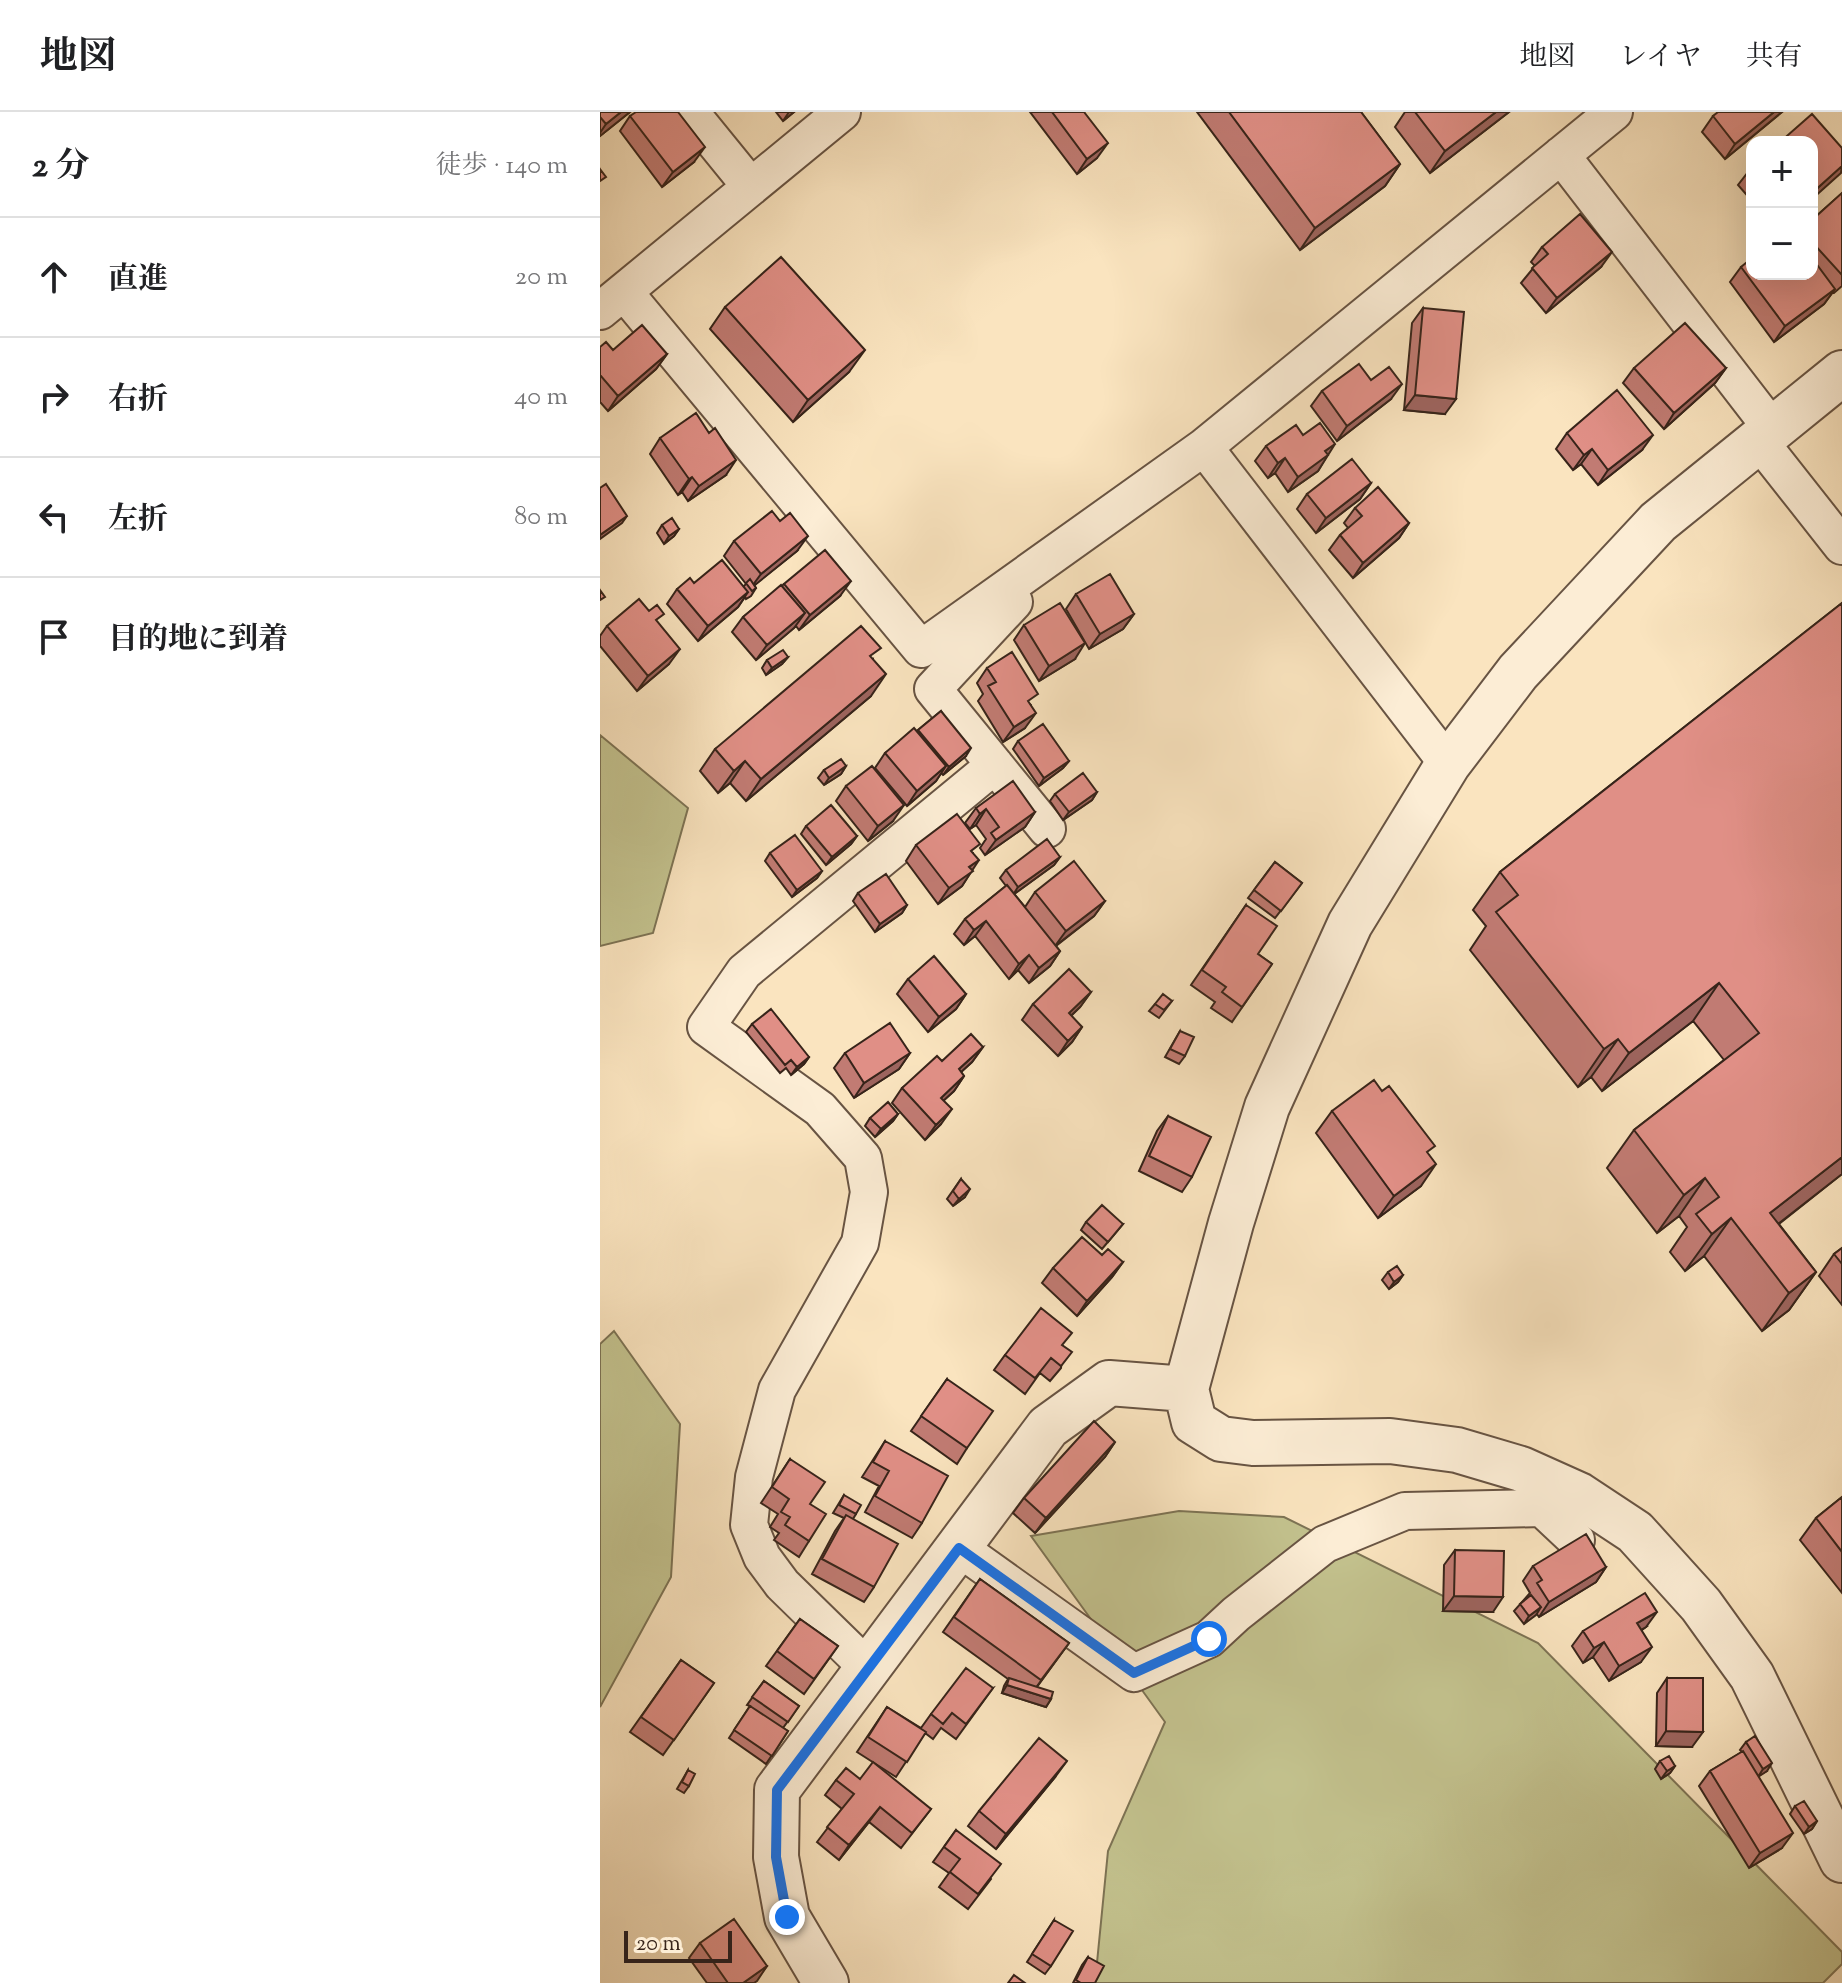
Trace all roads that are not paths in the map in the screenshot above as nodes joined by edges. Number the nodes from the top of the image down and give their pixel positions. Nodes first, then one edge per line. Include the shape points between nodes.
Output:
1 (690, 112) edge
2 (842, 112) edge
3 (1614, 112) edge
4 (1561, 155) junction
5 (751, 187) junction
6 (612, 302) edge
7 (1842, 373) edge
8 (1766, 436) junction
9 (1204, 447) junction
10 (1842, 546) edge
11 (1064, 547) junction
12 (1448, 764) junction
13 (995, 765) junction
14 (1047, 829) dead end
15 (1186, 1389) junction
16 (1576, 1540) edge
17 (959, 1548) junction
18 (869, 1669) junction
19 (1842, 1860) edge
20 (826, 1983) edge

1 - 5 street
2 - 5 street
3 - 4 street
4 - 8 street
4 - 9 street
5 - 6 street
6 - 11 street via 921,649
7 - 8 street
8 - 10 street
8 - 12 street via 1658,522 1518,672
9 - 11 street
9 - 12 street
11 - 13 street via 933,689
12 - 15 street via 1350,924 1267,1107
13 - 14 street
13 - 18 street via 744,972 706,1027 820,1109 863,1158 869,1192 860,1243 777,1390 754,1477 749,1525 762,1557 782,1584
15 - 17 street via 1109,1383 1074,1407 1048,1427
15 - 19 street via 1194,1422 1221,1439 1390,1441 1457,1450 1521,1469 1579,1495 1635,1532 1701,1605 1752,1676
16 - 17 street via 1542,1508 1405,1511 1325,1544 1209,1639 1134,1673
17 - 18 street
18 - 20 street via 777,1790 776,1857 787,1917

